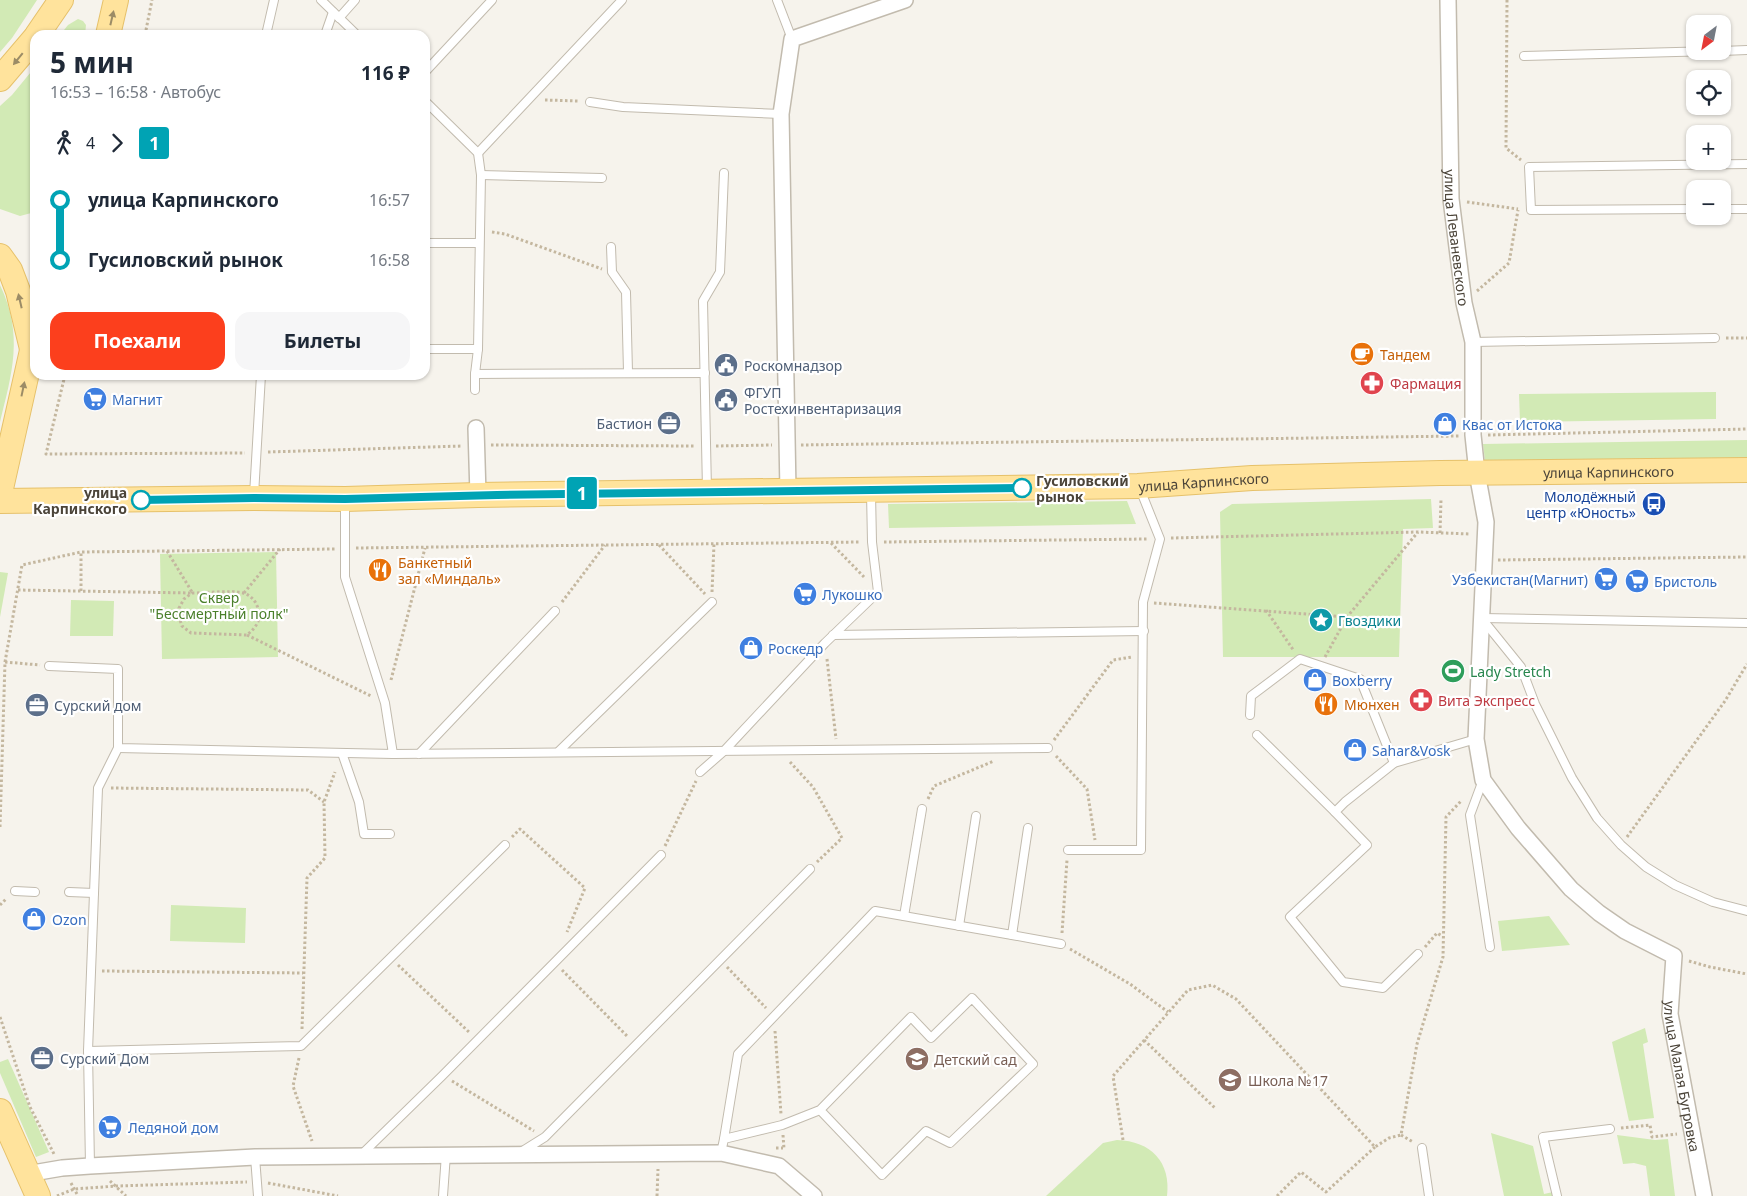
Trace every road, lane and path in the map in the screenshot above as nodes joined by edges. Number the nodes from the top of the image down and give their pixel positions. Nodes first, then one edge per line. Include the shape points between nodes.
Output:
1 (61, 0) edge
2 (116, 0) edge
3 (152, 0) edge
4 (274, 0) edge
5 (321, 0) edge
6 (355, 0) edge
7 (492, 0) edge
8 (622, 0) edge
9 (778, 0) edge
10 (905, 0) edge
11 (1448, 0) edge
12 (1506, 0) edge
13 (333, 12) junction
14 (339, 18) junction
15 (40, 30) edge
16 (109, 30) edge
17 (146, 30) edge
18 (267, 30) edge
19 (327, 30) edge
20 (352, 30) edge
21 (792, 39) junction
22 (30, 43) edge
23 (1747, 50) edge
24 (1731, 51) edge
25 (1686, 52) edge
26 (1524, 56) dead end
27 (430, 67) edge
28 (0, 79) edge
29 (529, 99) junction
30 (590, 102) joint
31 (430, 106) edge
32 (781, 114) junction
33 (478, 153) junction
34 (1747, 164) edge
35 (1530, 167) junction
36 (724, 173) dead end
37 (481, 175) junction
38 (602, 178) dead end
39 (1451, 199) junction
40 (1686, 209) edge
41 (1731, 209) edge
42 (1747, 209) edge
43 (1518, 210) junction
44 (1531, 210) junction
45 (480, 231) junction
46 (430, 243) edge
47 (479, 243) junction
48 (611, 247) dead end
49 (0, 256) edge
50 (612, 272) junction
51 (1464, 303) junction
52 (30, 333) edge
53 (1715, 338) joint
54 (1747, 338) edge
55 (1473, 342) junction
56 (430, 349) edge
57 (478, 349) junction
58 (30, 357) edge
59 (628, 372) junction
60 (705, 373) junction
61 (475, 374) junction
62 (64, 380) edge
63 (261, 380) edge
64 (475, 390) dead end
65 (476, 428) dead end
66 (1747, 429) edge
67 (1473, 435) junction
68 (476, 445) junction
69 (787, 445) junction
70 (706, 446) junction
71 (256, 453) junction
72 (1747, 470) edge
73 (1477, 473) junction
74 (1138, 486) junction
75 (870, 490) junction
76 (788, 491) junction
77 (0, 492) edge
78 (707, 492) junction
79 (478, 495) junction
80 (254, 498) junction
81 (345, 499) junction
82 (1440, 499) dead end
83 (0, 501) edge
84 (1418, 532) junction
85 (1440, 533) junction
86 (1486, 534) junction
87 (1160, 539) junction
88 (872, 542) junction
89 (831, 543) junction
90 (714, 544) junction
91 (605, 545) junction
92 (659, 545) junction
93 (345, 548) junction
94 (424, 548) junction
95 (280, 549) junction
96 (167, 551) junction
97 (81, 552) junction
98 (1747, 557) edge
99 (1484, 560) junction
100 (17, 590) junction
101 (81, 591) junction
102 (878, 592) junction
103 (192, 593) junction
104 (244, 593) junction
105 (712, 602) junction
106 (1144, 602) junction
107 (555, 610) joint
108 (1266, 610) junction
109 (1347, 617) junction
110 (1482, 618) junction
111 (1747, 623) edge
112 (1144, 631) junction
113 (246, 635) junction
114 (833, 636) junction
115 (825, 643) junction
116 (1144, 656) junction
117 (1300, 659) junction
118 (5, 662) junction
119 (1747, 664) edge
120 (49, 666) joint
121 (1320, 666) junction
122 (385, 703) junction
123 (1250, 715) dead end
124 (1257, 735) dead end
125 (1476, 739) junction
126 (118, 748) junction
127 (1024, 748) junction
128 (1048, 748) junction
129 (780, 750) junction
130 (838, 750) junction
131 (559, 751) junction
132 (724, 751) junction
133 (342, 752) junction
134 (393, 754) junction
135 (419, 754) junction
136 (1394, 763) junction
137 (700, 772) joint
138 (1483, 780) junction
139 (98, 788) junction
140 (324, 802) junction
141 (922, 809) joint
142 (1335, 812) junction
143 (976, 816) dead end
144 (0, 827) edge
145 (1028, 828) dead end
146 (390, 834) dead end
147 (505, 845) dead end
148 (1621, 845) junction
149 (1068, 850) joint
150 (1097, 850) junction
151 (661, 855) joint
152 (810, 869) joint
153 (14, 891) dead end
154 (35, 892) dead end
155 (69, 892) dead end
156 (94, 893) junction
157 (1747, 911) edge
158 (904, 916) junction
159 (959, 926) junction
160 (1012, 935) junction
161 (1442, 936) junction
162 (1061, 944) junction
163 (1490, 946) dead end
164 (1418, 954) joint
165 (1674, 956) junction
166 (391, 957) junction
167 (720, 959) junction
168 (91, 971) junction
169 (304, 974) junction
170 (1747, 974) edge
171 (1168, 1012) junction
172 (774, 1016) junction
173 (0, 1017) edge
174 (1144, 1040) junction
175 (477, 1041) junction
176 (301, 1046) junction
177 (88, 1051) junction
178 (442, 1076) junction
179 (1215, 1108) dead end
180 (820, 1110) junction
181 (0, 1111) edge
182 (782, 1125) junction
183 (1610, 1129) joint
184 (1692, 1132) junction
185 (545, 1137) junction
186 (1123, 1140) dead end
187 (723, 1146) junction
188 (1375, 1147) junction
189 (1422, 1148) dead end
190 (658, 1153) junction
191 (446, 1154) junction
192 (518, 1154) junction
193 (317, 1155) junction
194 (361, 1155) junction
195 (255, 1157) junction
196 (90, 1166) junction
197 (62, 1168) junction
198 (27, 1174) junction
199 (257, 1182) junction
200 (74, 1189) junction
201 (38, 1196) edge
202 (56, 1196) edge
203 (78, 1196) edge
204 (258, 1196) edge
205 (338, 1196) edge
206 (443, 1196) edge
207 (657, 1196) edge
208 (814, 1196) edge
209 (1277, 1196) edge
210 (1428, 1196) edge
211 (1557, 1196) edge
212 (1704, 1196) edge

1 - 15 main road
16 -> 2 main road
3 - 17 path
4 - 18 lane
5 - 13 lane
6 - 14 lane
7 - 27 lane
8 - 29 lane
9 - 21 lane
10 - 21 street
11 - 39 street, улица Леваневского
12 - 35 path via 1506,148
13 - 14 lane
13 - 19 lane
14 - 20 lane
21 - 32 street
22 -> 28 main road
23 - 24 lane
25 - 26 lane
29 - 30 path
29 - 33 lane
30 - 32 lane via 623,107
31 - 33 lane
32 - 69 street
33 - 37 lane
34 - 35 lane
35 - 44 lane
36 - 60 lane via 720,272 704,300
37 - 38 lane
37 - 45 lane
39 - 43 path
39 - 51 street, улица Леваневского
40 - 44 lane
41 - 42 lane
43 - 44 path
43 - 51 path via 1509,263
45 - 47 lane
45 - 50 path via 505,234
46 - 47 lane
47 - 57 lane
48 - 50 lane
52 -> 49 main road via 10,270
50 - 59 lane via 626,292
51 - 55 street, улица Леваневского
53 - 54 path
53 - 55 lane
55 - 67 street, улица Леваневского
56 - 57 lane
57 - 61 lane
77 -> 58 main road
59 - 60 lane
59 - 61 lane
60 - 70 lane
61 - 64 lane
62 - 71 path via 46,454
63 - 71 lane
65 - 68 street
66 - 67 path
67 - 69 path
67 - 73 street, улица Леваневского
68 - 70 path
68 - 71 path
68 - 79 street
69 - 70 path
69 - 76 street
70 - 78 lane
71 - 80 lane
72 - 73 main road, улица Карпинского
73 - 74 main road, улица Карпинского via 1252,478
73 - 86 street, улица Леваневского
74 - 75 main road, улица Карпинского
74 - 87 lane
75 - 76 main road, улица Карпинского
75 - 88 lane
76 - 78 main road, улица Карпинского
78 - 79 main road, улица Карпинского
79 - 81 main road, улица Карпинского
80 - 81 main road, улица Карпинского
80 - 83 main road, улица Карпинского
81 - 93 lane
82 - 85 path
84 - 85 path
84 - 87 path
84 - 109 path
85 - 86 path
86 - 99 street, улица Леваневского
87 - 88 path
87 - 106 lane
88 - 89 path
88 - 102 lane
89 - 90 path
89 - 102 path
90 - 92 path
90 - 105 path
91 - 92 path
91 - 94 path
91 - 107 path
92 - 105 path
93 - 94 path
93 - 95 path
93 - 122 lane via 344,577
94 - 122 path
95 - 96 path
95 - 104 path
96 - 97 path
96 - 103 path
97 - 100 path via 22,565
97 - 101 path
98 - 99 path
99 - 110 street, улица Леваневского
100 - 101 path
100 - 118 path
101 - 103 path
102 - 114 lane
103 - 104 path
103 - 113 path via 179,608 182,626 191,633
104 - 113 path via 259,608 260,617 256,627
105 - 131 lane
106 - 108 path
106 - 112 lane
107 - 135 lane
108 - 109 path
108 - 117 path
109 - 121 path
110 - 111 lane
110 - 125 street, улица Леваневского
110 - 148 lane via 1521,667 1572,778 1597,818
112 - 114 lane
112 - 116 lane
113 - 122 path
114 - 115 lane
115 - 130 path
115 - 132 lane
116 - 128 path via 1113,660
116 - 150 lane via 1141,850
117 - 121 lane
117 - 123 lane via 1251,696
118 - 120 path
118 - 144 path
119 - 148 path via 1725,701
120 - 126 lane via 118,669
121 - 136 lane via 1360,679
122 - 134 lane
124 - 142 lane
125 - 136 lane
125 - 138 street, улица Леваневского
126 - 133 lane
126 - 139 lane
127 - 128 lane
127 - 130 lane
127 - 141 path via 934,786
128 - 150 path via 1087,789
129 - 130 lane
129 - 132 lane
129 - 152 path via 813,786 842,838
131 - 132 lane
131 - 135 lane
132 - 137 lane
133 - 134 lane
133 - 140 path
133 - 146 lane via 359,802 364,834
134 - 135 lane
136 - 142 lane
137 - 151 path
138 - 161 path via 1446,817
138 - 163 lane via 1470,815
138 - 165 street via 1518,828 1571,889 1625,931
139 - 140 path via 308,790
139 - 156 lane
140 - 169 path via 325,858 307,878
141 - 158 lane
142 - 164 lane via 1367,845 1290,917 1342,982 1383,988
143 - 159 lane
145 - 160 lane
147 - 166 lane
148 - 157 lane via 1674,885 1712,902
149 - 150 lane
149 - 162 path
151 - 175 lane
152 - 167 lane
153 - 154 lane
155 - 156 lane
156 - 168 lane
158 - 159 lane
158 - 172 lane via 876,911
159 - 160 lane
160 - 162 lane
161 - 164 path via 1437,933
161 - 188 path via 1443,957 1417,1044 1401,1135 1388,1138
162 - 171 path via 1130,984
165 - 170 path
165 - 184 street, улица Малая Бугровка via 1670,1014
166 - 175 path
166 - 176 lane
167 - 172 path
167 - 185 lane
168 - 169 path
168 - 177 lane
169 - 176 path
171 - 174 path
171 - 188 path via 1188,990 1212,984 1236,999
172 - 182 path
172 - 187 lane via 738,1054
173 - 197 path via 30,1107
174 - 179 path
174 - 186 path via 1113,1076
175 - 178 lane
176 - 177 lane
176 - 193 path via 293,1086
177 - 196 lane
178 - 185 path
178 - 194 lane
180 - 180 lane via 882,1174 926,1131 950,1143 1033,1064 972,998 931,1038 911,1016
180 - 182 lane
181 - 198 main road
182 - 187 lane
183 - 184 path via 1650,1126 1652,1137
183 - 211 lane via 1543,1137
184 - 212 street, улица Малая Бугровка
185 - 192 lane
187 - 190 street
187 - 208 street via 779,1166
188 - 209 path via 1326,1192 1300,1172
189 - 210 lane
190 - 192 street
190 - 207 path
191 - 192 street
191 - 194 street
191 - 206 lane
193 - 194 street
193 - 195 street
195 - 196 street
195 - 199 lane
196 - 197 street
197 - 198 street
197 - 200 path
198 - 201 main road
199 - 200 path
199 - 204 lane
199 - 205 path
200 - 202 path
200 - 203 path

